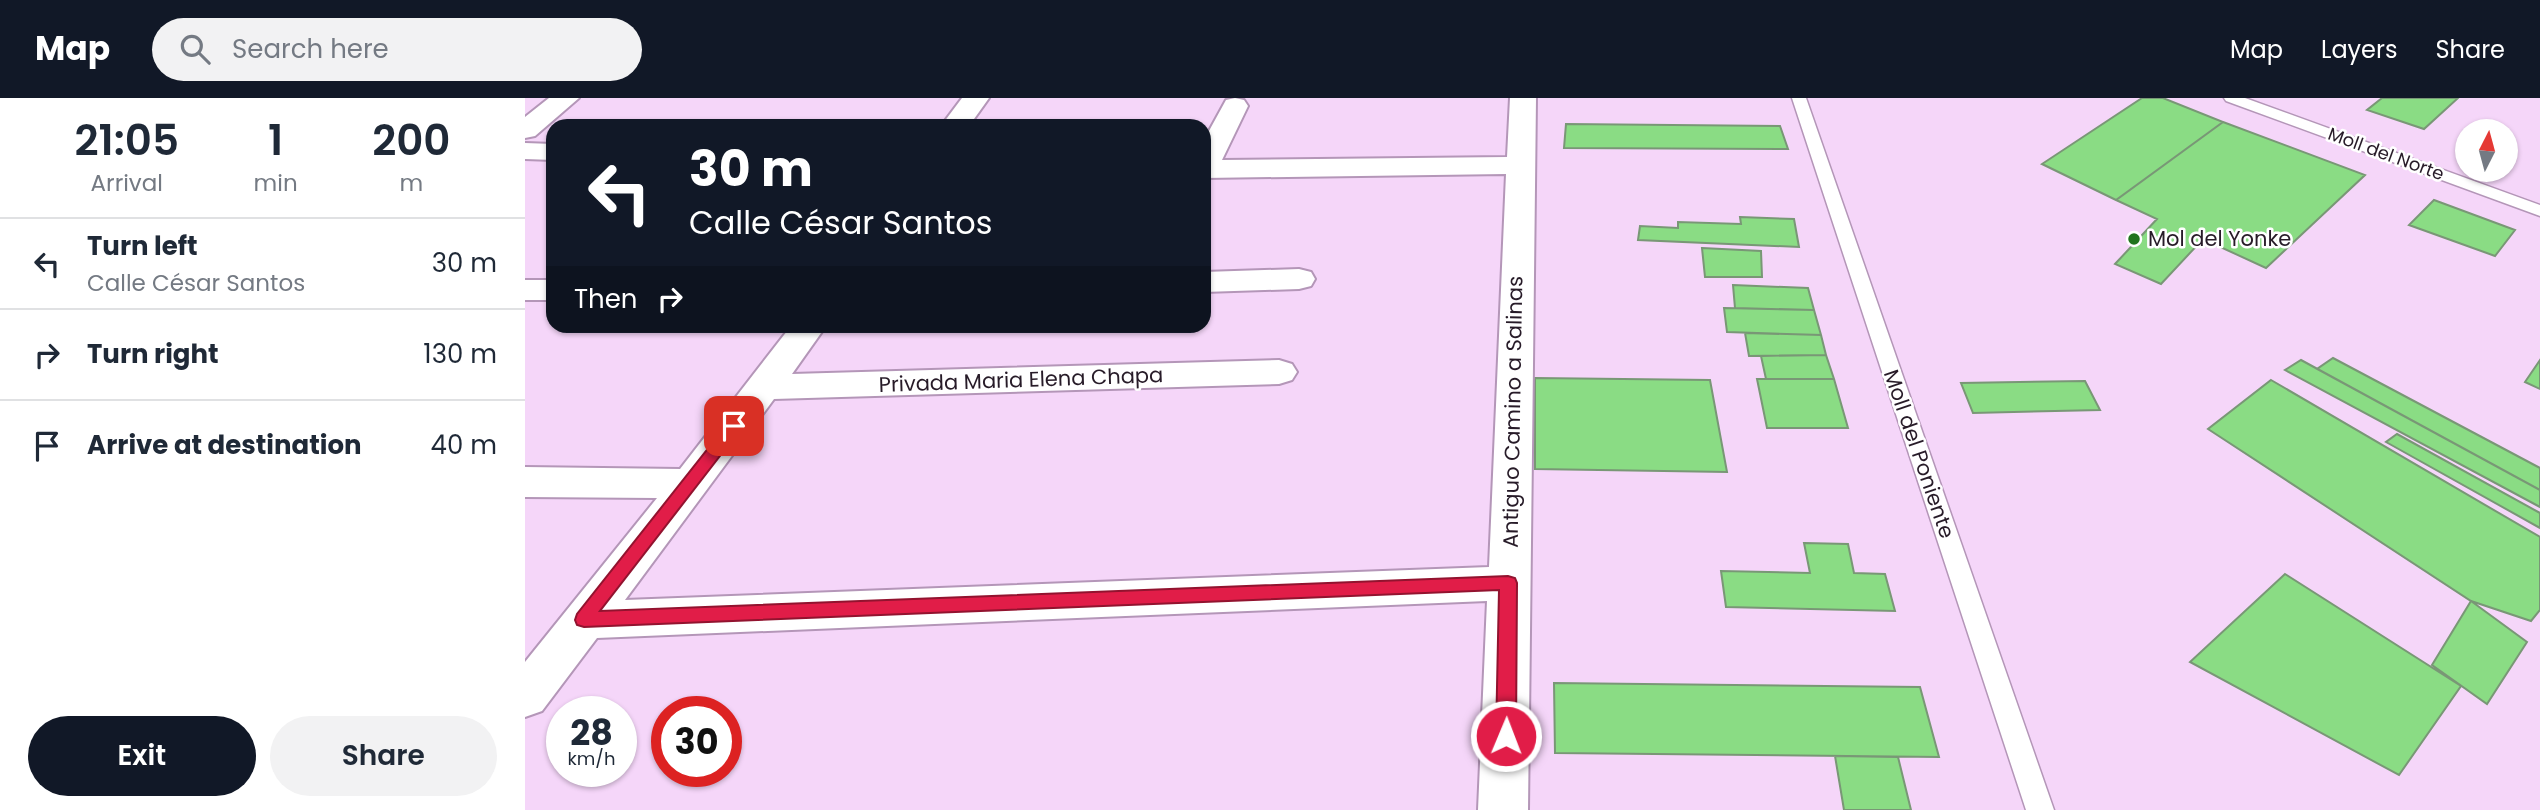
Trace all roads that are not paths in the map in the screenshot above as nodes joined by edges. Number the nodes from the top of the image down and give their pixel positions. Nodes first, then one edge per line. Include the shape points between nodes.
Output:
1 (566, 98) edge
2 (976, 98) edge
3 (1523, 98) edge
4 (1799, 98) edge
5 (2231, 98) edge
6 (1235, 106) dead end
7 (960, 119) edge
8 (525, 130) edge
9 (525, 151) edge
10 (546, 152) edge
11 (1211, 154) edge
12 (1519, 165) junction
13 (1211, 168) edge
14 (2540, 211) edge
15 (1299, 279) dead end
16 (1211, 282) edge
17 (525, 290) edge
18 (546, 290) edge
19 (804, 333) edge
20 (1279, 372) dead end
21 (764, 387) junction
22 (525, 482) edge
23 (691, 484) junction
24 (1508, 583) junction
25 (584, 620) junction
26 (525, 697) edge
27 (1503, 810) edge
28 (2040, 810) edge

1 - 8 street
2 - 7 street
3 - 12 street, Antiguo Camino a Salinas
4 - 28 lane, Moll del Poniente
5 - 14 lane, Moll del Norte
6 - 11 street
9 - 10 street
12 - 13 street
12 - 24 street, Antiguo Camino a Salinas
15 - 16 street
17 - 18 street
19 - 21 street
20 - 21 street, Privada Maria Elena Chapa
21 - 23 street
22 - 23 street
23 - 25 street
24 - 25 street
24 - 27 street, Antiguo Camino a Salinas
25 - 26 street

